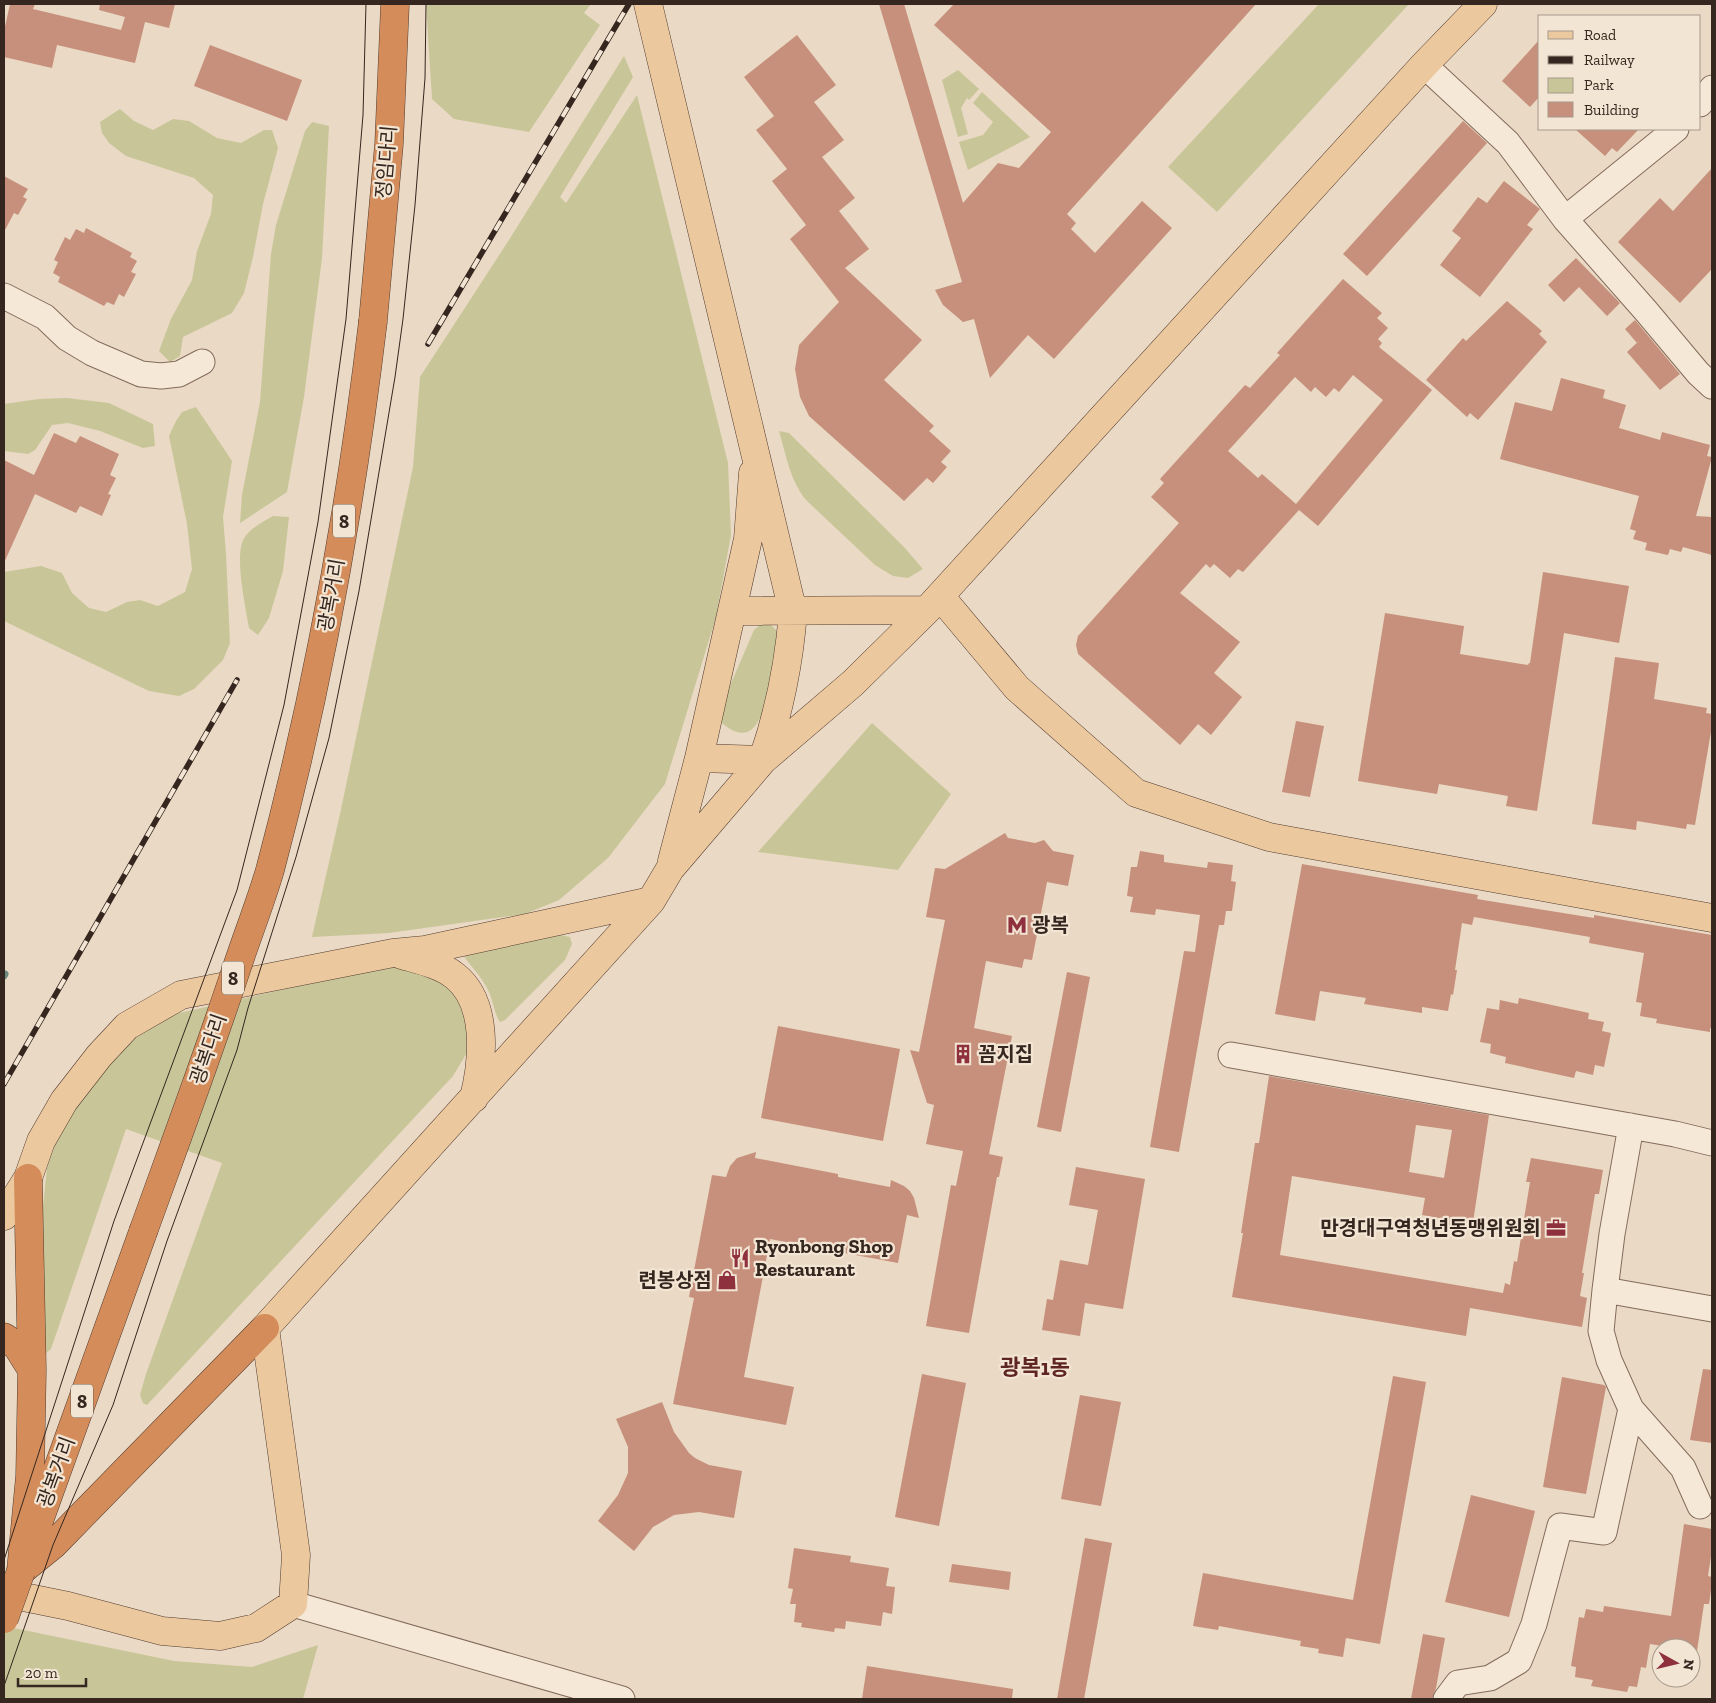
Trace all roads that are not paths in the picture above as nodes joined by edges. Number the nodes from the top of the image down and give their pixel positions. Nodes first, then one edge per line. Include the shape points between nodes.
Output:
1 (396, 4) edge
2 (648, 4) edge
3 (1483, 4) edge
4 (1424, 65) junction
5 (1712, 88) edge
6 (1701, 103) edge
7 (1675, 130) edge
8 (1565, 219) junction
9 (4, 296) edge
10 (373, 320) joint
11 (202, 362) dead end
12 (1712, 386) edge
13 (755, 447) junction
14 (933, 603) junction
15 (732, 611) junction
16 (793, 612) junction
17 (306, 720) joint
18 (699, 758) junction
19 (763, 760) junction
20 (670, 869) junction
21 (652, 901) junction
22 (1712, 918) edge
23 (393, 953) junction
24 (1231, 1055) dead end
25 (474, 1098) junction
26 (1631, 1126) junction
27 (1712, 1143) edge
28 (28, 1178) junction
29 (4, 1216) edge
30 (143, 1232) joint
31 (1605, 1290) junction
32 (1712, 1309) edge
33 (265, 1328) junction
34 (4, 1337) edge
35 (32, 1370) junction
36 (1631, 1409) junction
37 (1700, 1506) dead end
38 (21, 1571) junction
39 (4, 1593) edge
40 (293, 1604) junction
41 (4, 1618) edge
42 (622, 1699) edge
43 (1446, 1699) edge

1 - 10 highway, 정임다리 / 8
2 - 13 main road
3 - 4 main road
4 - 8 street via 1508,144
4 - 14 main road
5 - 6 street
7 - 8 street
8 - 12 street
9 - 11 street via 45,317 67,338 92,353 141,374 178,374
10 - 17 highway, 광복거리 / 8, bridge via 333,590
13 - 15 main road via 748,539
13 - 16 main road
14 - 16 main road
14 - 19 main road via 854,683
14 - 22 main road via 1017,688 1136,793 1269,837
15 - 16 main road
15 - 18 main road
16 - 19 main road via 784,685
17 - 30 highway, 광복다리 / 8, bridge via 269,872
18 - 19 main road
18 - 20 main road
19 - 20 main road
20 - 21 main road
21 - 23 main road via 425,950
21 - 25 main road
23 - 25 main road via 431,964 455,976 469,992 480,1021 480,1076
23 - 28 main road via 181,994 127,1026 64,1101 41,1141
24 - 26 street
25 - 33 main road
26 - 27 street
26 - 31 street
28 - 29 main road
28 - 35 highway
30 - 38 highway, 광복거리 / 8
31 - 32 street
31 - 36 street via 1602,1331 1609,1360
33 - 38 highway via 53,1545
33 - 40 main road via 296,1555
34 - 35 highway via 17,1346
35 - 38 highway via 30,1476
36 - 37 street via 1683,1468
36 - 43 street via 1604,1532 1560,1526 1534,1624 1519,1661 1490,1678 1458,1683
38 - 41 highway, 8, bridge
39 - 40 main road via 162,1631 220,1636 256,1628
40 - 42 street

